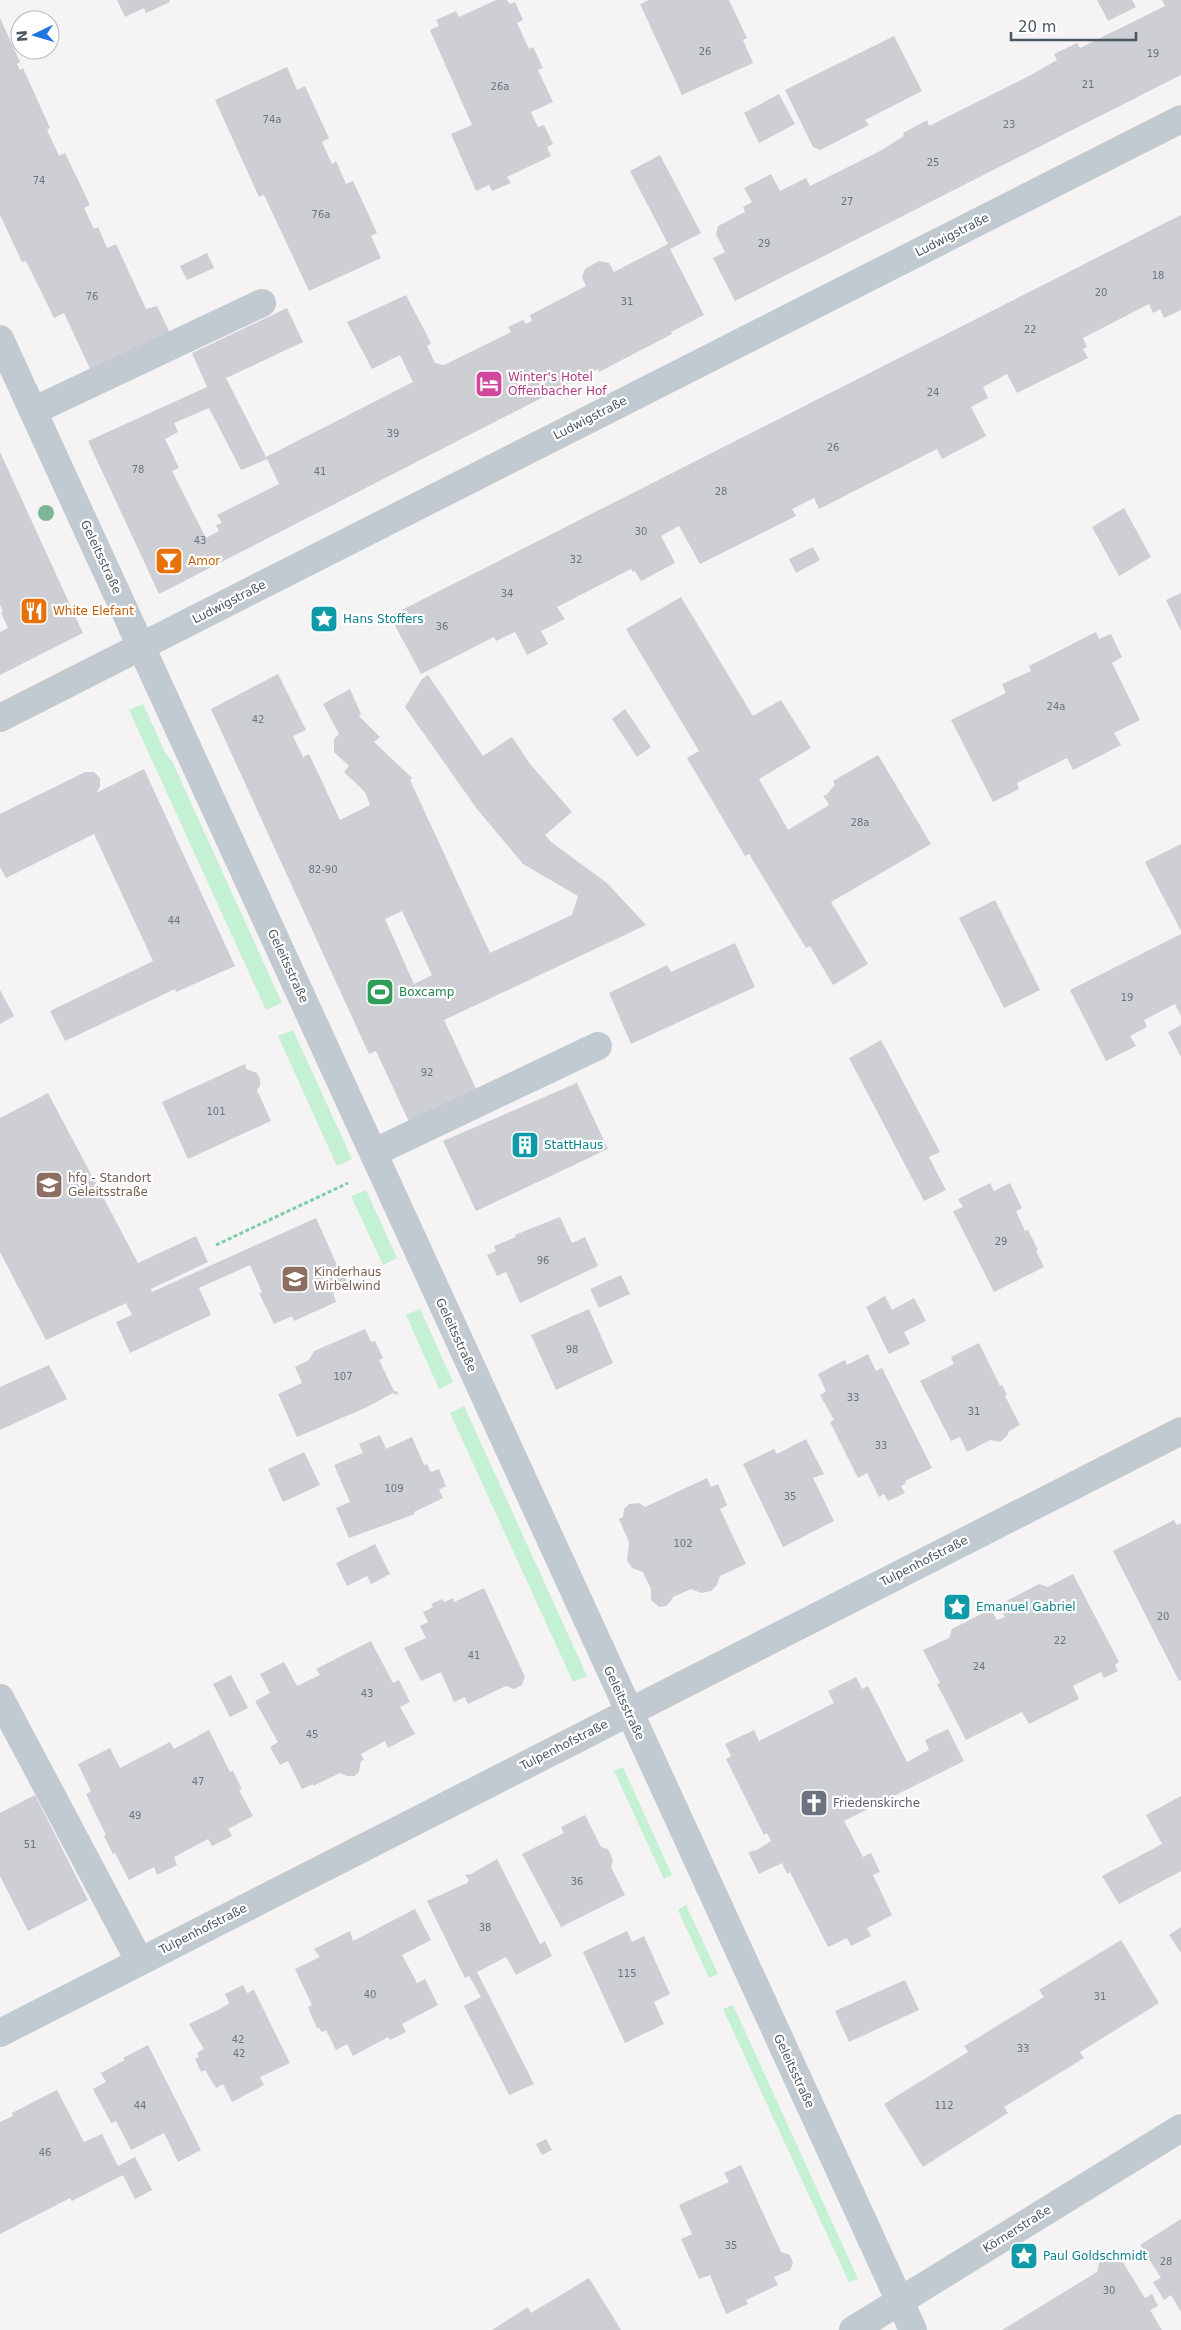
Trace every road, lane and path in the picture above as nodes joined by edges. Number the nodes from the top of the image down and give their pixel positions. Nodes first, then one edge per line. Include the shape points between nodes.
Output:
1 (1181, 119) edge
2 (262, 304) dead end
3 (0, 339) edge
4 (33, 411) junction
5 (142, 646) junction
6 (0, 718) edge
7 (598, 1046) dead end
8 (377, 1160) junction
9 (216, 1245) dead end
10 (1181, 1431) edge
11 (0, 1698) edge
12 (628, 1712) junction
13 (140, 1962) junction
14 (0, 2033) edge
15 (1181, 2128) edge
16 (900, 2301) junction
17 (852, 2330) edge
18 (913, 2330) edge

1 - 5 street, Ludwigstraße
2 - 4 street
3 - 4 street, Geleitsstraße
4 - 5 street, Geleitsstraße
5 - 6 street, Ludwigstraße
5 - 8 street, Geleitsstraße
7 - 8 street
8 - 9 path
8 - 12 street, Geleitsstraße
10 - 12 street, Tulpenhofstraße
11 - 13 street
12 - 13 street, Tulpenhofstraße
12 - 16 street, Geleitsstraße
13 - 14 street, Tulpenhofstraße
15 - 16 street, Körnerstraße
16 - 17 street, Körnerstraße
16 - 18 street, Geleitsstraße

